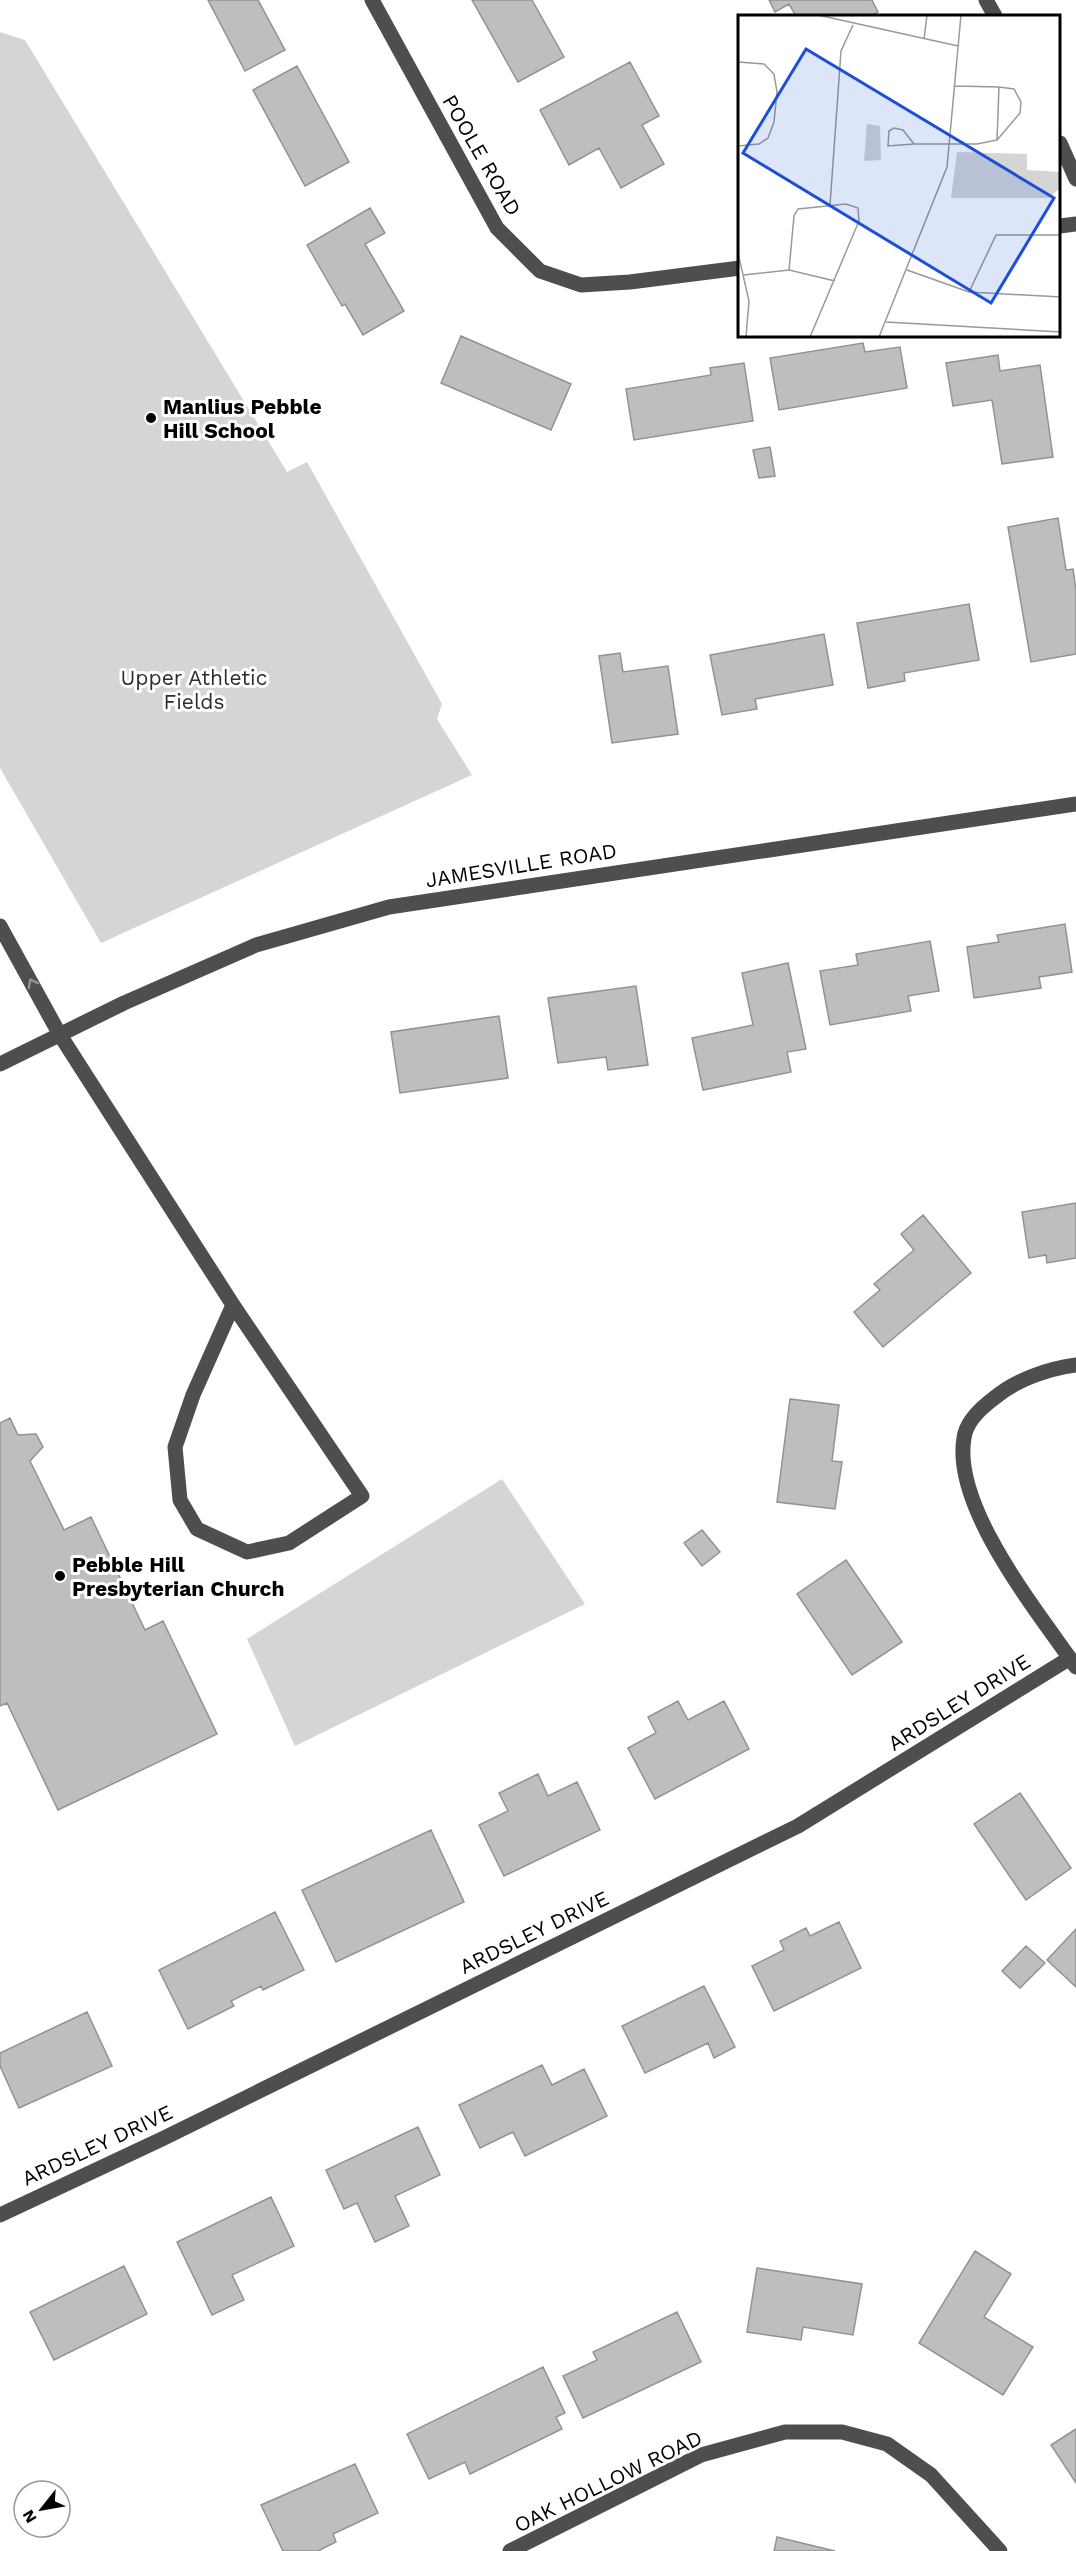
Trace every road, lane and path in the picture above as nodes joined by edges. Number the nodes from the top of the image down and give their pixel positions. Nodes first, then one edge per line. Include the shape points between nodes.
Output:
1 (372, 0) edge
2 (986, 0) edge
3 (994, 15) edge
4 (1061, 147) edge
5 (1076, 179) edge
6 (1076, 224) edge
7 (1061, 226) edge
8 (738, 268) edge
9 (1076, 804) edge
10 (0, 926) edge
11 (60, 1035) junction
12 (0, 1064) edge
13 (233, 1305) junction
14 (1076, 1365) edge
15 (1073, 1663) edge
16 (0, 2214) edge
17 (510, 2551) edge
18 (1000, 2551) edge

1 - 8 street, POOLE ROAD via 497,228 540,271 581,285
2 - 3 street
4 - 5 street
6 - 7 street
9 - 11 street, JAMESVILLE ROAD via 389,907 256,945
11 -> 10 street
11 - 12 street, JAMESVILLE ROAD
11 - 13 street
13 - 13 street via 362,1496 289,1543 247,1552 197,1529 180,1500 175,1447
14 - 15 street via 1063,1366 1008,1387 978,1411 964,1437 964,1476 971,1501 994,1546
15 - 16 street, ARDSLEY DRIVE via 798,1826 162,2139
17 - 18 street, OAK HOLLOW ROAD via 701,2455 785,2432 842,2432 887,2444 931,2475

